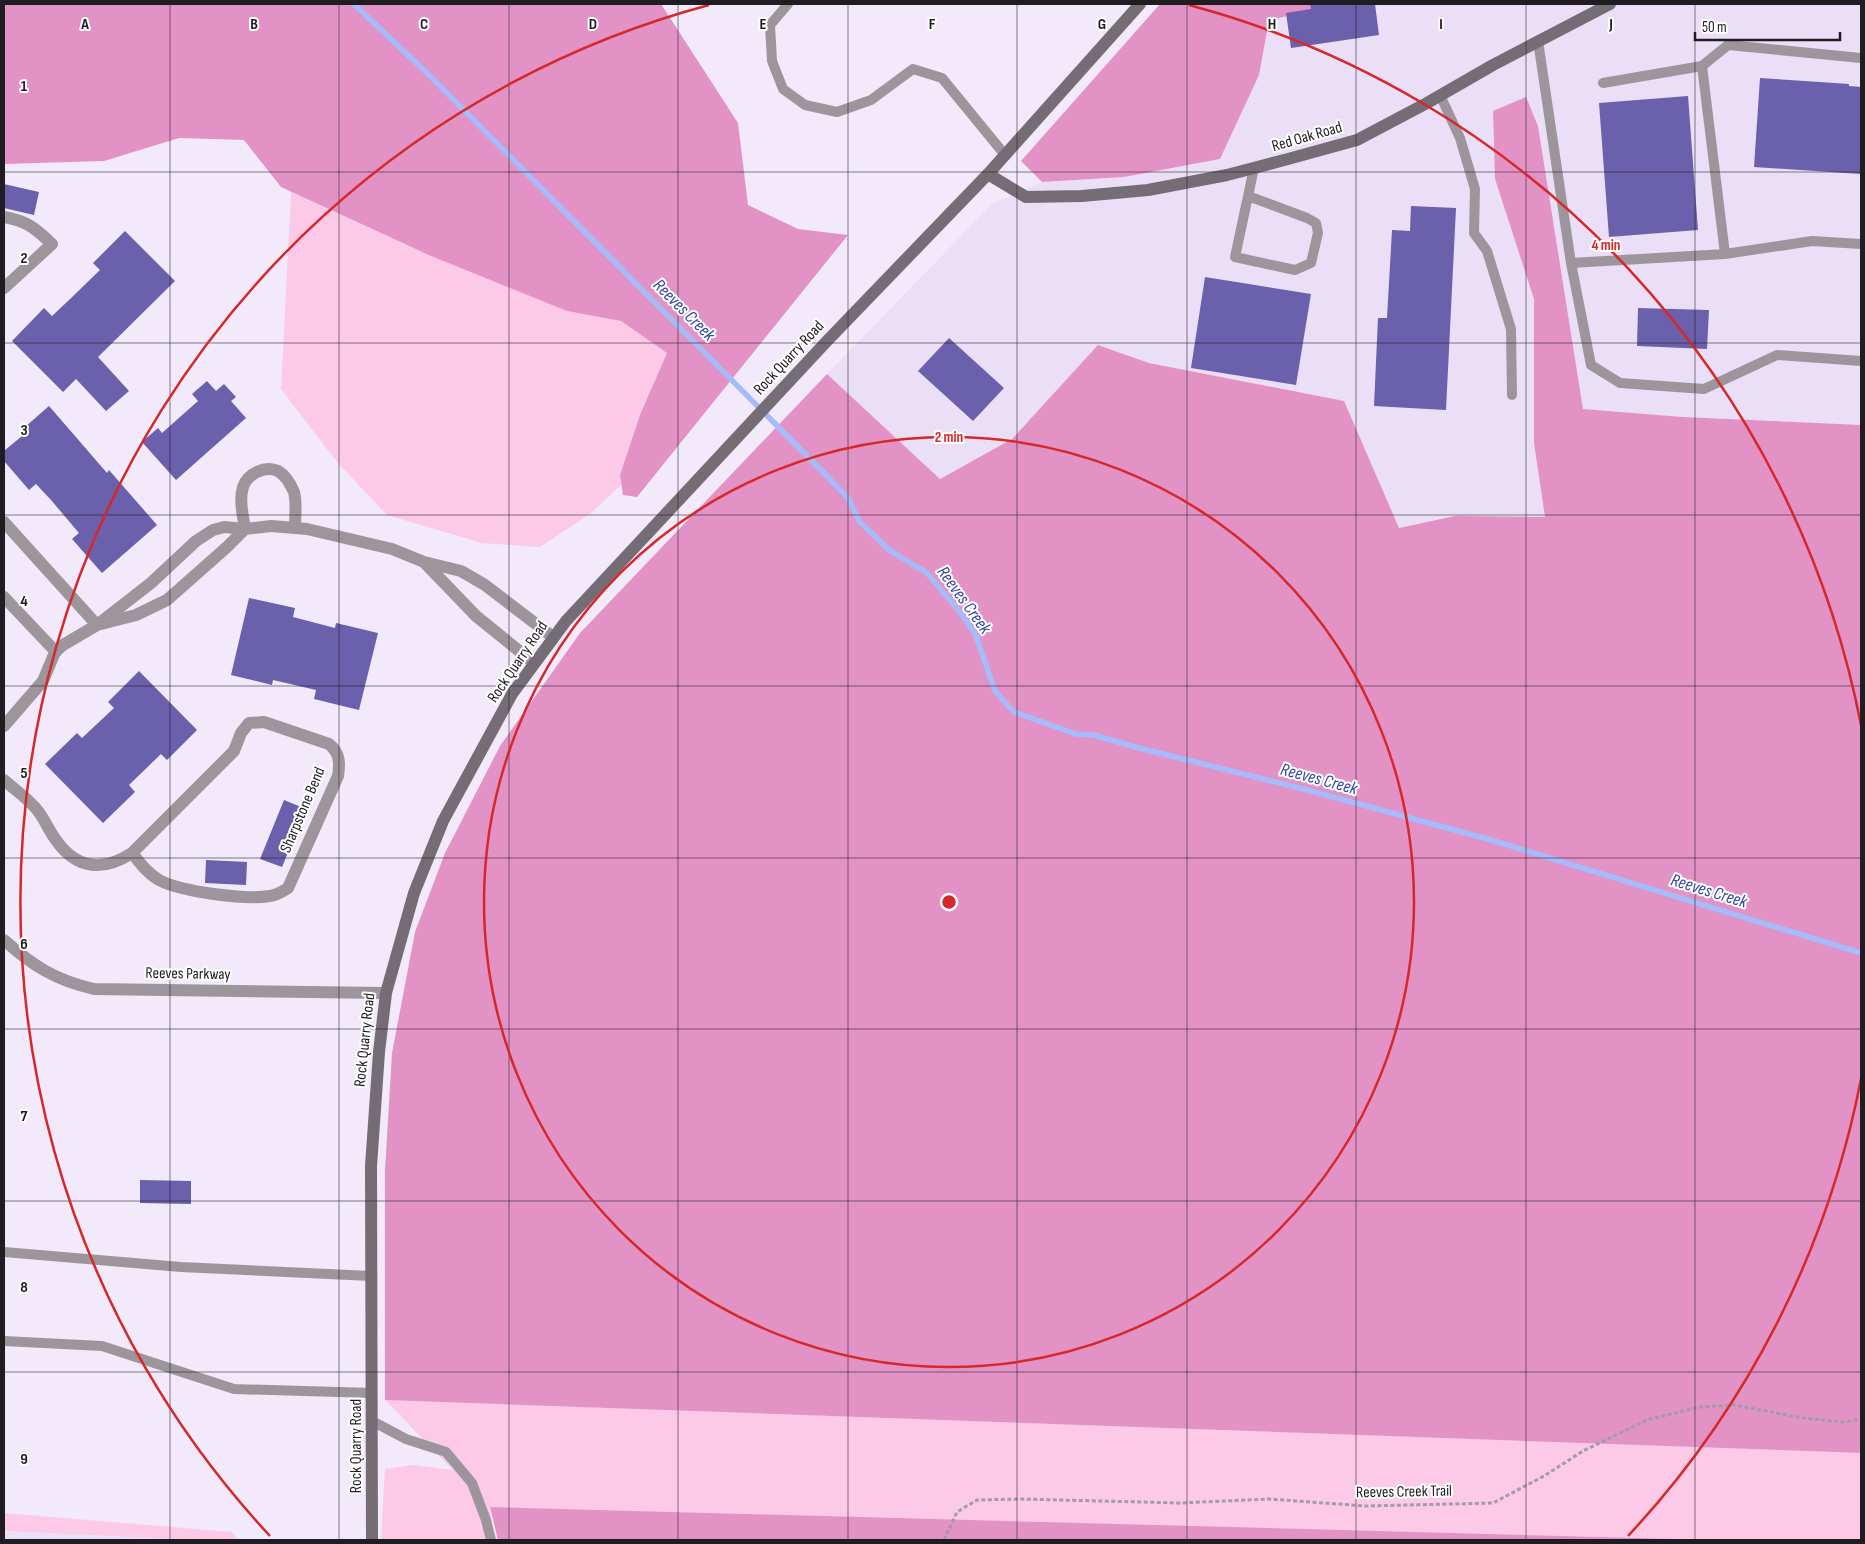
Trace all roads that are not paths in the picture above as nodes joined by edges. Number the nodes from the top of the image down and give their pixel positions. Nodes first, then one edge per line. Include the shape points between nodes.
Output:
1 (788, 4) edge
2 (1140, 4) edge
3 (1610, 4) edge
4 (1538, 42) junction
5 (1861, 58) edge
6 (1702, 66) junction
7 (1603, 82) dead end
8 (1440, 95) junction
9 (1005, 155) junction
10 (1254, 168) junction
11 (988, 174) junction
12 (1248, 196) junction
13 (4, 217) edge
14 (1861, 244) edge
15 (1724, 254) junction
16 (1571, 263) junction
17 (4, 288) edge
18 (1861, 361) edge
19 (1512, 395) dead end
20 (4, 522) edge
21 (295, 527) junction
22 (244, 529) junction
23 (424, 562) junction
24 (4, 597) edge
25 (97, 625) junction
26 (553, 638) junction
27 (56, 652) junction
28 (534, 663) junction
29 (4, 726) edge
30 (4, 780) edge
31 (132, 853) junction
32 (4, 940) edge
33 (386, 993) junction
34 (4, 1252) edge
35 (371, 1276) junction
36 (4, 1341) edge
37 (372, 1393) junction
38 (372, 1421) junction
39 (372, 1540) edge
40 (490, 1540) edge

1 - 9 lane via 770,24 772,61 783,89 805,105 837,112 871,100 913,68 942,78
2 - 9 street, Rock Quarry Road
3 - 4 street, Red Oak Road
4 - 8 street, Red Oak Road
4 - 16 lane
5 - 6 lane via 1728,45
6 - 7 lane
6 - 15 lane
8 - 10 street, Red Oak Road via 1357,140
8 - 19 lane via 1460,138 1475,190 1474,233 1487,251 1512,329
9 - 11 street, Rock Quarry Road
10 - 11 street, Red Oak Road via 1148,190 1082,196 1026,197
10 - 12 lane
11 - 26 street, Rock Quarry Road via 827,341
12 - 12 lane via 1235,257 1295,270 1311,263 1318,233 1316,223
13 - 17 street via 29,224 52,244
14 - 15 lane via 1812,241
15 - 16 lane
16 - 18 lane via 1591,365 1620,383 1704,389 1777,355
20 - 25 street
21 - 22 street
21 - 22 street via 295,500 290,484 278,472 265,470 256,472 244,485
21 - 23 street via 392,549
22 - 25 street via 168,600 136,615
22 - 25 street via 224,527 205,535
23 - 26 street via 462,571 474,578
23 - 28 street via 465,606
24 - 27 street
25 - 27 street
26 - 28 street, Rock Quarry Road
27 - 29 street via 43,681
28 - 33 street, Rock Quarry Road via 512,694 443,821 414,893
30 - 31 street, Sharpstone Bend via 32,804 70,857 94,865 112,863
31 - 31 street, Sharpstone Bend via 234,751 241,732 249,723 264,722 329,744 335,749 338,776 288,888 277,894 253,897 178,888 152,876
32 - 33 street, Reeves Parkway via 44,972 94,989
33 - 35 street, Rock Quarry Road via 371,1166
34 - 35 lane via 181,1267
35 - 37 street, Rock Quarry Road
36 - 37 lane via 102,1346 234,1389
37 - 38 street, Rock Quarry Road
38 - 39 street, Rock Quarry Road
38 - 40 lane via 406,1439 446,1452 472,1483

